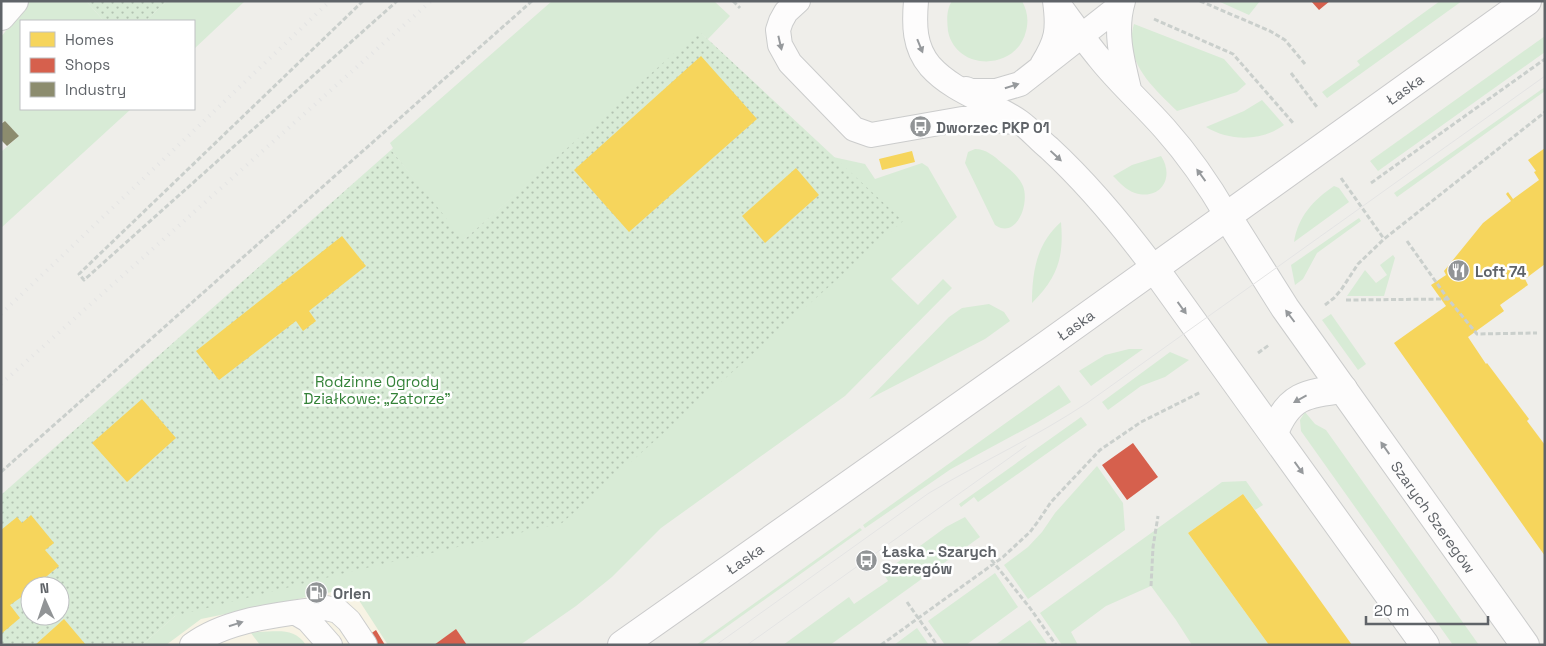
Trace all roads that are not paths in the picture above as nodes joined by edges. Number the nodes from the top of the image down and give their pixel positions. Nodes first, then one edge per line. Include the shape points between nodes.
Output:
1 (14, 1) edge
2 (798, 1) edge
3 (916, 1) edge
4 (1056, 1) edge
5 (1526, 1) edge
6 (1122, 3) edge
7 (1, 16) edge
8 (1082, 36) junction
9 (1039, 68) junction
10 (948, 82) junction
11 (1130, 93) junction
12 (1021, 122) junction
13 (1228, 216) junction
14 (1154, 268) junction
15 (1344, 390) junction
16 (1274, 433) junction
17 (296, 613) junction
18 (192, 645) edge
19 (330, 645) edge
20 (365, 645) edge
21 (622, 645) edge
22 (1425, 645) edge
23 (1525, 645) edge

1 - 7 street
2 -> 12 lane via 780,21 780,46 790,63 854,128 871,135 962,120
3 -> 10 lane via 914,24 918,46 930,66
4 - 8 lane
4 - 9 lane via 1058,24 1053,48
5 - 13 street, Łaska
6 - 8 lane
6 - 11 lane via 1119,49
8 - 9 lane
8 - 11 lane
10 -> 9 lane via 971,91 996,91 1020,84
10 - 12 lane
13 -> 11 lane via 1185,153
12 -> 14 lane via 1081,179
13 - 14 street, Łaska
15 -> 13 street, Szarych Szeregów via 1285,308
14 -> 16 street
14 - 21 street, Łaska
15 -> 16 street via 1306,395 1292,403 1280,416
23 -> 15 street, Szarych Szeregów
16 -> 22 street
18 -> 17 lane via 216,630 240,622
17 - 19 lane via 308,620
17 - 20 lane via 326,608 338,611

